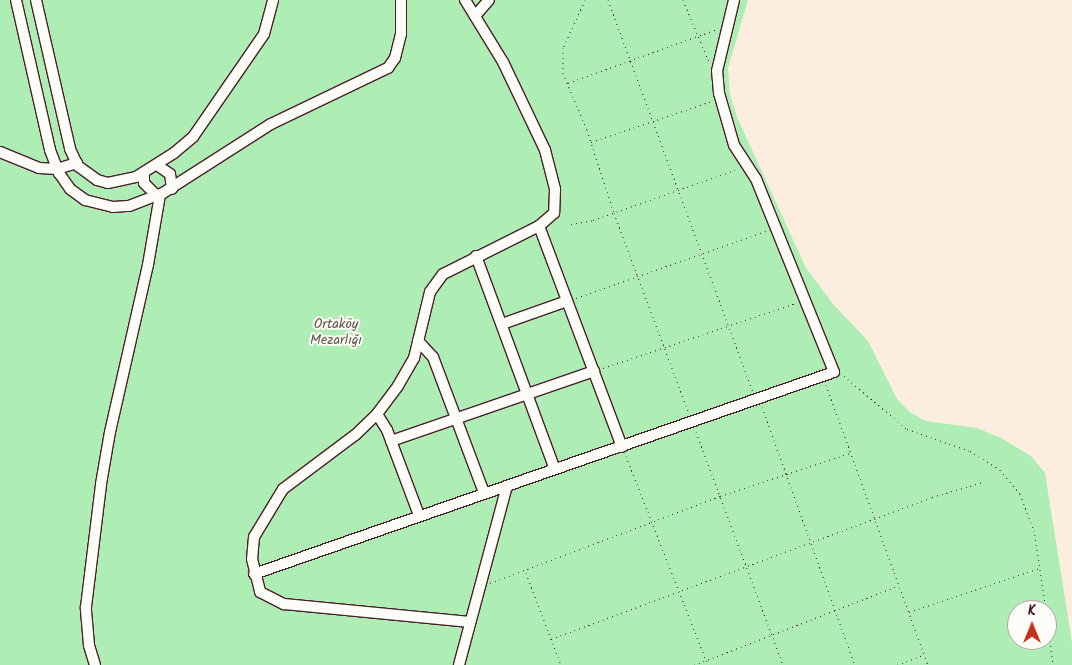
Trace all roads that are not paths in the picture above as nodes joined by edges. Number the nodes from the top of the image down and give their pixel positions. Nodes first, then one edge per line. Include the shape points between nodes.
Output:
1 (16, 0) edge
2 (36, 0) edge
3 (273, 0) edge
4 (401, 0) edge
5 (465, 0) edge
6 (489, 0) edge
7 (734, 0) edge
8 (475, 16) junction
9 (0, 152) edge
10 (77, 163) junction
11 (157, 165) junction
12 (57, 170) junction
13 (144, 173) junction
14 (172, 189) junction
15 (158, 195) junction
16 (539, 226) junction
17 (476, 256) junction
18 (567, 301) junction
19 (502, 324) junction
20 (418, 341) junction
21 (594, 371) junction
22 (527, 394) junction
23 (377, 414) junction
24 (456, 418) junction
25 (391, 441) junction
26 (622, 447) junction
27 (555, 469) junction
28 (507, 486) junction
29 (484, 493) junction
30 (419, 515) junction
31 (254, 574) junction
32 (470, 622) junction
33 (95, 665) edge
34 (459, 665) edge

1 - 12 street
2 - 10 street via 70,149
3 - 11 street via 264,34 215,108 193,137
4 - 14 street via 401,34 395,58 388,68 271,124
5 - 8 street
6 - 8 street
7 - 26 street via 717,71 720,98 734,145 748,165 776,228 834,372
8 - 16 street via 522,97 548,158 555,189 554,213
9 - 12 street via 18,162
10 - 12 street
10 - 13 street via 88,175 108,183 120,183
11 - 13 street
11 - 14 street via 170,174
12 - 15 street via 70,190 98,205 129,206
13 - 15 street via 144,184
14 - 15 street
15 - 33 street via 101,484 86,607 89,644
16 - 17 street
16 - 18 street
17 - 19 street
17 - 20 street via 450,268 435,283 426,302
18 - 19 street
18 - 21 street
19 - 22 street
20 - 23 street via 407,372
20 - 24 street via 433,357
21 - 22 street
21 - 26 street
22 - 24 street
22 - 27 street
23 - 25 street
23 - 31 street via 275,499 254,537
24 - 25 street
24 - 29 street
25 - 30 street
26 - 27 street
27 - 28 street
28 - 29 street
28 - 32 street
29 - 30 street
30 - 31 street
31 - 32 street via 260,592 284,604
32 - 34 street

